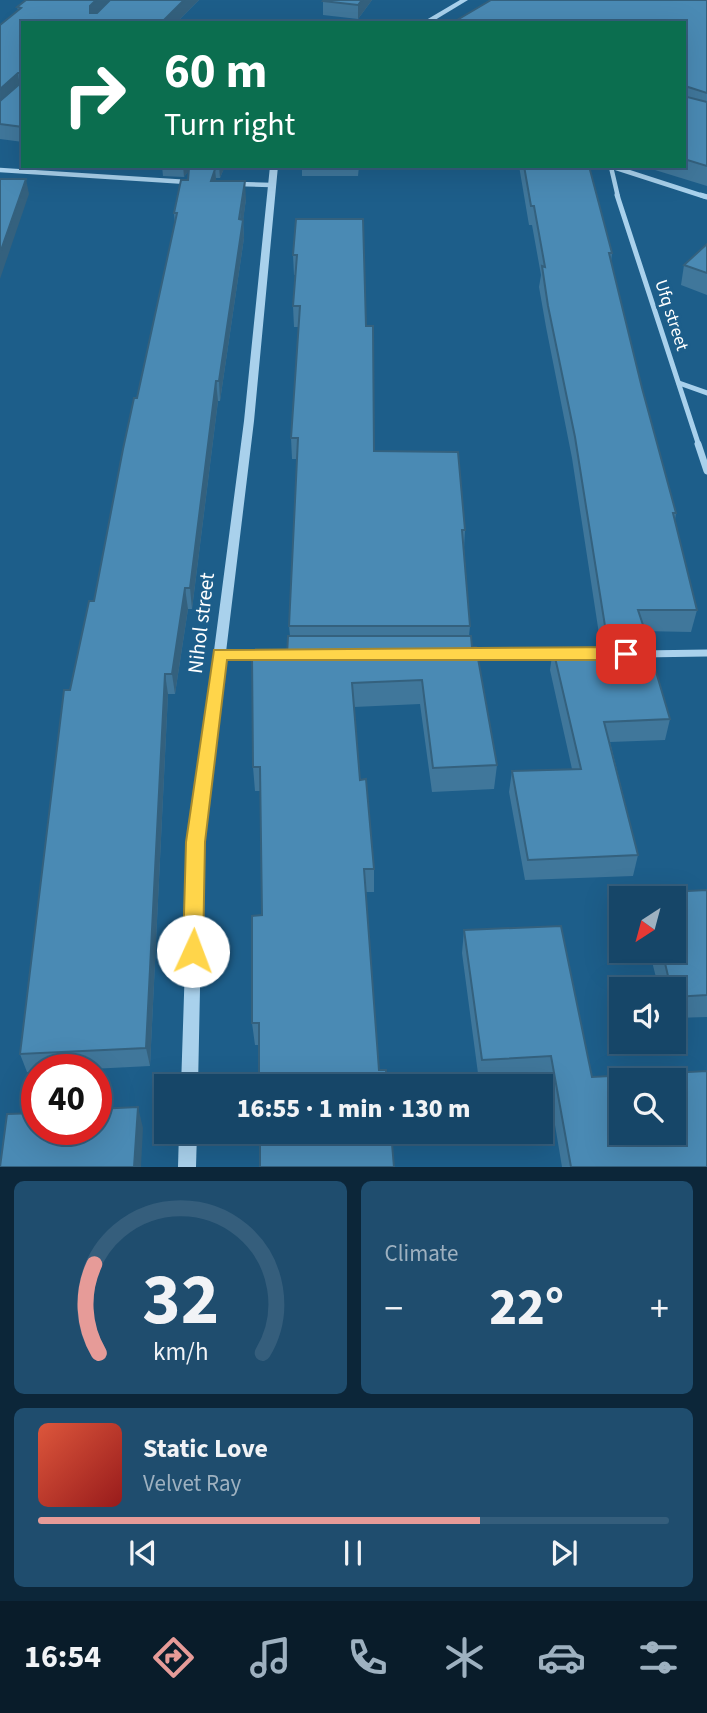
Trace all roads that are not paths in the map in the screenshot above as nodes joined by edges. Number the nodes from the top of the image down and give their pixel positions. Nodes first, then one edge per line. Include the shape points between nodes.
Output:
1 (465, 0) edge
2 (428, 21) edge
3 (274, 168) edge
4 (611, 168) edge
5 (617, 168) edge
6 (0, 170) edge
7 (192, 182) edge
8 (232, 183) edge
9 (271, 185) junction
10 (707, 197) edge
11 (680, 383) junction
12 (707, 393) edge
13 (707, 471) edge
14 (707, 653) edge
15 (219, 654) junction
16 (303, 654) edge
17 (456, 654) edge
18 (568, 654) edge
19 (637, 654) edge
20 (189, 1074) edge
21 (188, 1144) edge
22 (187, 1167) edge

1 - 2 street
3 - 9 street, Nihol street
4 - 11 street, Ufq street
5 - 10 street
6 - 7 street
8 - 9 street
9 - 15 street, Nihol street via 249,421
11 - 12 street
11 - 13 street, Ufq street
14 - 19 street
15 - 16 street
15 - 20 street, Nihol street via 196,842
17 - 18 street
21 - 22 street

